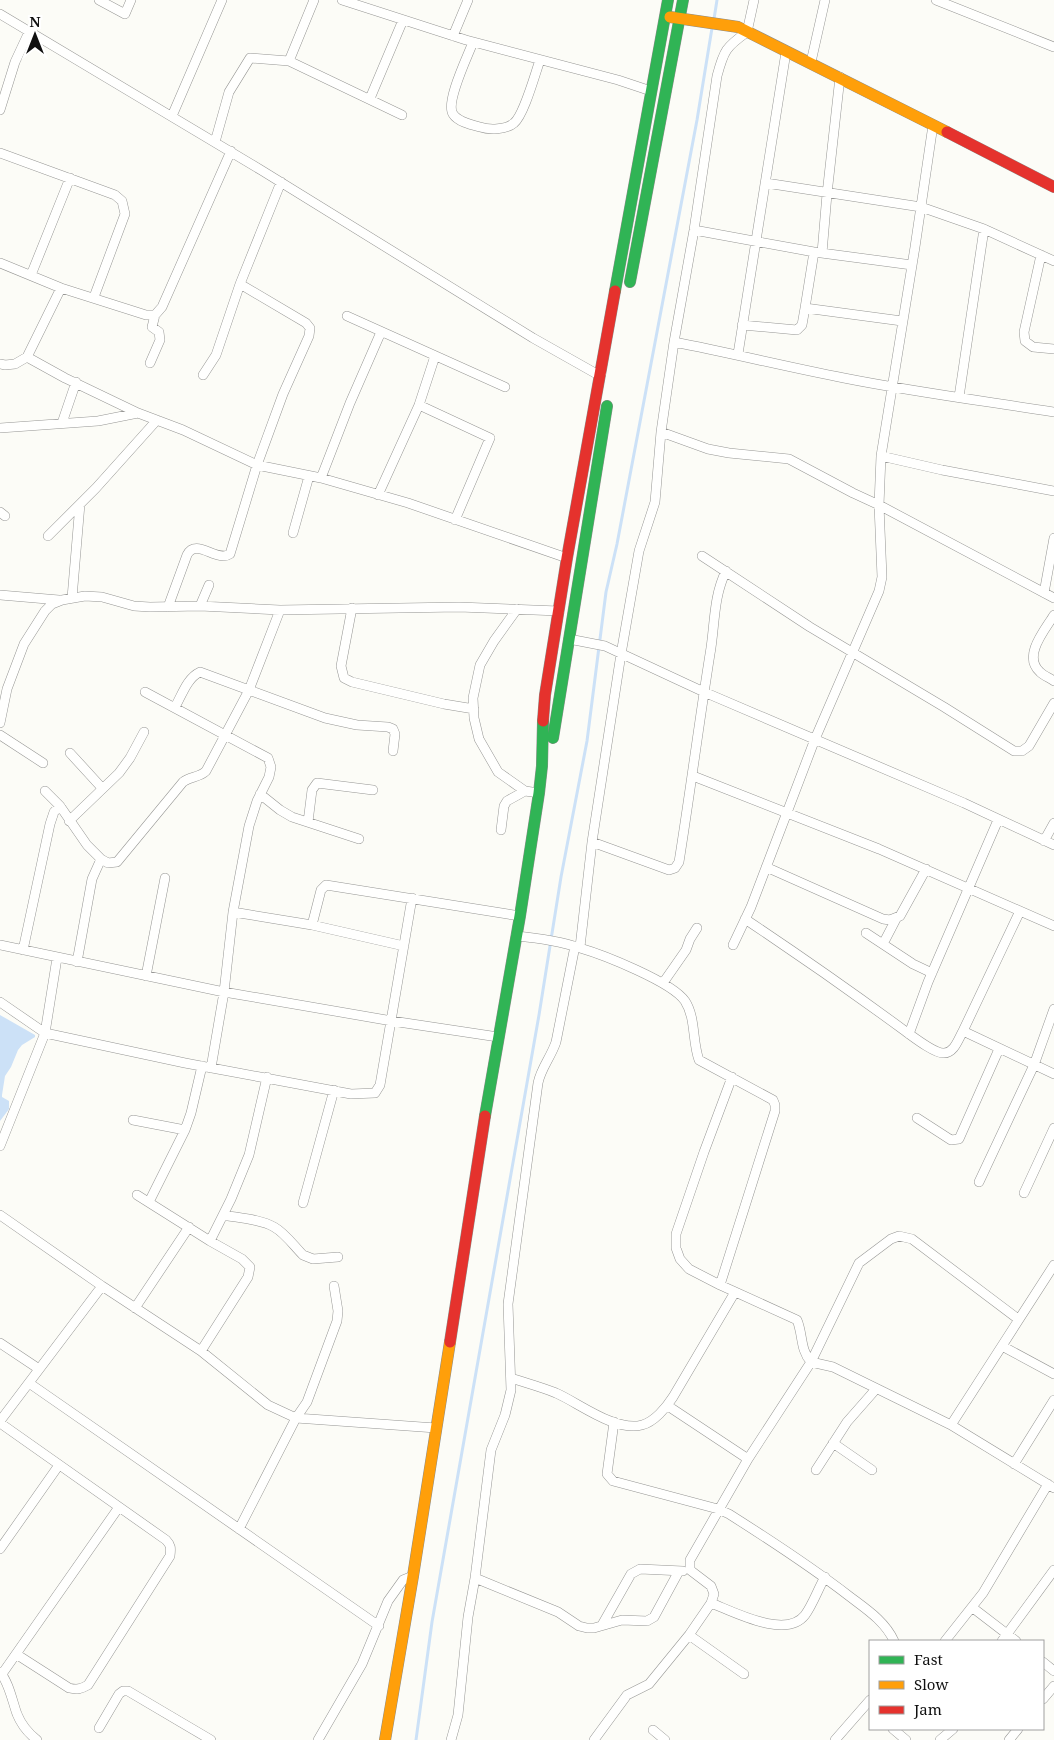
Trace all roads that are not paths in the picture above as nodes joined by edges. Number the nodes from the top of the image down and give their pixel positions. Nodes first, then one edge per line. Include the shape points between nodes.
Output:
1 (99, 0) edge
2 (131, 0) edge
3 (222, 0) edge
4 (314, 0) edge
5 (342, 0) edge
6 (468, 0) edge
7 (668, 0) edge
8 (683, 0) edge
9 (754, 0) edge
10 (825, 0) edge
11 (936, 0) edge
12 (0, 14) edge
13 (665, 16) junction
14 (679, 19) junction
15 (403, 20) junction
16 (743, 30) junction
17 (29, 32) junction
18 (453, 36) junction
19 (474, 42) junction
20 (1054, 47) edge
21 (786, 52) junction
22 (540, 60) junction
23 (289, 61) junction
24 (811, 62) junction
25 (840, 77) junction
26 (651, 92) junction
27 (371, 96) dead end
28 (0, 110) edge
29 (402, 115) dead end
30 (172, 116) junction
31 (933, 124) junction
32 (215, 142) junction
33 (231, 152) junction
34 (0, 153) edge
35 (70, 178) junction
36 (281, 182) junction
37 (766, 184) junction
38 (1054, 187) edge
39 (827, 194) junction
40 (921, 207) junction
41 (984, 229) junction
42 (694, 230) junction
43 (754, 242) junction
44 (818, 252) junction
45 (1041, 255) junction
46 (1054, 261) edge
47 (912, 265) junction
48 (1, 266) edge
49 (31, 275) junction
50 (240, 284) junction
51 (61, 288) junction
52 (628, 294) dead end
53 (94, 297) junction
54 (805, 308) junction
55 (155, 315) junction
56 (347, 316) dead end
57 (902, 321) junction
58 (742, 325) junction
59 (381, 332) junction
60 (674, 342) junction
61 (1054, 349) edge
62 (738, 354) junction
63 (435, 356) junction
64 (26, 357) junction
65 (150, 363) dead end
66 (0, 364) edge
67 (601, 374) junction
68 (203, 375) dead end
69 (76, 382) junction
70 (505, 387) dead end
71 (892, 387) junction
72 (609, 396) dead end
73 (959, 397) junction
74 (419, 405) junction
75 (138, 412) junction
76 (1054, 412) edge
77 (157, 420) junction
78 (62, 423) junction
79 (0, 428) edge
80 (661, 432) junction
81 (881, 456) junction
82 (257, 465) junction
83 (309, 476) junction
84 (321, 478) junction
85 (1054, 491) edge
86 (378, 495) junction
87 (80, 504) junction
88 (879, 504) junction
89 (455, 520) junction
90 (293, 533) dead end
91 (48, 536) dead end
92 (1054, 538) edge
93 (702, 556) dead end
94 (567, 558) junction
95 (726, 571) junction
96 (209, 585) dead end
97 (1044, 592) junction
98 (0, 595) edge
99 (72, 598) junction
100 (1054, 598) edge
101 (62, 600) junction
102 (200, 606) junction
103 (168, 607) junction
104 (352, 608) junction
105 (517, 609) junction
106 (280, 610) junction
107 (559, 611) junction
108 (1054, 615) edge
109 (568, 639) junction
110 (853, 652) junction
111 (622, 654) junction
112 (1054, 681) edge
113 (249, 690) junction
114 (145, 692) dead end
115 (704, 692) junction
116 (1054, 703) edge
117 (175, 707) junction
118 (474, 709) junction
119 (0, 723) edge
120 (144, 732) dead end
121 (0, 735) edge
122 (225, 736) junction
123 (815, 739) junction
124 (393, 751) dead end
125 (70, 752) dead end
126 (43, 763) dead end
127 (542, 766) junction
128 (693, 776) junction
129 (102, 788) junction
130 (373, 790) dead end
131 (45, 791) dead end
132 (525, 791) junction
133 (539, 793) junction
134 (260, 794) junction
135 (60, 806) junction
136 (786, 811) junction
137 (998, 820) junction
138 (69, 821) junction
139 (308, 822) junction
140 (1054, 823) edge
141 (501, 830) dead end
142 (359, 840) dead end
143 (1044, 841) junction
144 (592, 842) junction
145 (1054, 845) edge
146 (101, 859) junction
147 (766, 867) junction
148 (926, 869) junction
149 (165, 878) dead end
150 (968, 887) junction
151 (412, 898) junction
152 (233, 912) junction
153 (1020, 912) junction
154 (520, 916) junction
155 (745, 919) junction
156 (896, 919) junction
157 (312, 925) junction
158 (1054, 926) edge
159 (697, 928) dead end
160 (866, 933) dead end
161 (516, 936) junction
162 (883, 944) junction
163 (0, 945) edge
164 (732, 945) dead end
165 (404, 946) junction
166 (577, 947) junction
167 (23, 950) junction
168 (57, 958) junction
169 (77, 962) junction
170 (932, 973) junction
171 (146, 976) junction
172 (664, 983) junction
173 (224, 992) junction
174 (0, 1002) edge
175 (1054, 1009) edge
176 (392, 1021) junction
177 (963, 1032) junction
178 (45, 1033) junction
179 (909, 1034) junction
180 (498, 1036) junction
181 (999, 1049) junction
182 (1034, 1065) junction
183 (207, 1067) junction
184 (1054, 1074) edge
185 (267, 1077) junction
186 (732, 1077) junction
187 (334, 1090) junction
188 (917, 1118) dead end
189 (133, 1120) dead end
190 (1054, 1128) edge
191 (185, 1130) junction
192 (1, 1141) edge
193 (979, 1182) dead end
194 (1024, 1193) dead end
195 (137, 1195) dead end
196 (149, 1202) junction
197 (303, 1203) dead end
198 (0, 1215) edge
199 (223, 1215) junction
200 (189, 1227) junction
201 (210, 1241) junction
202 (338, 1257) dead end
203 (1054, 1265) edge
204 (720, 1285) junction
205 (102, 1286) junction
206 (334, 1286) dead end
207 (736, 1292) junction
208 (135, 1308) junction
209 (1018, 1318) junction
210 (0, 1343) edge
211 (1002, 1346) junction
212 (201, 1351) junction
213 (811, 1362) junction
214 (39, 1369) junction
215 (1054, 1374) edge
216 (511, 1378) junction
217 (29, 1383) junction
218 (876, 1389) junction
219 (1054, 1400) edge
220 (668, 1406) junction
221 (296, 1418) junction
222 (0, 1422) edge
223 (614, 1422) junction
224 (951, 1425) junction
225 (436, 1428) junction
226 (833, 1443) junction
227 (748, 1459) junction
228 (1014, 1464) junction
229 (59, 1465) junction
230 (816, 1470) dead end
231 (872, 1470) dead end
232 (1051, 1486) edge
233 (119, 1507) junction
234 (718, 1508) junction
235 (239, 1529) junction
236 (0, 1549) edge
237 (690, 1570) junction
238 (1054, 1570) edge
239 (679, 1572) junction
240 (413, 1576) junction
241 (825, 1577) junction
242 (475, 1578) junction
243 (710, 1602) junction
244 (972, 1608) junction
245 (602, 1625) junction
246 (379, 1626) junction
247 (688, 1635) junction
248 (1005, 1638) edge
249 (894, 1640) edge
250 (946, 1640) edge
251 (16, 1654) junction
252 (1044, 1663) edge
253 (1054, 1671) edge
254 (1, 1673) edge
255 (744, 1674) dead end
256 (1054, 1686) edge
257 (1044, 1699) edge
258 (869, 1704) edge
259 (100, 1728) dead end
260 (653, 1730) dead end
261 (894, 1730) edge
262 (952, 1730) edge
263 (1017, 1730) edge
264 (37, 1740) edge
265 (211, 1740) edge
266 (318, 1740) edge
267 (385, 1740) edge
268 (452, 1740) edge
269 (594, 1740) edge
270 (665, 1740) edge
271 (835, 1740) edge
272 (906, 1740) edge
273 (940, 1740) edge
274 (1009, 1740) edge

1 - 2 street via 124,14
3 - 30 street
4 - 23 street
5 - 15 street
6 - 18 street
7 - 13 main road
8 - 14 main road
9 - 16 street
10 - 24 street
11 - 20 street
12 - 17 street
13 - 14 main road
13 - 26 main road
14 - 16 main road
14 - 52 main road
15 - 18 street
15 - 27 street
16 - 21 main road
16 - 42 street via 722,57 717,76
17 - 28 street via 15,62
17 - 30 street
18 - 19 street
19 - 22 street
19 - 22 street via 451,106 452,114 458,119 482,128 514,124 521,114
21 - 24 main road
21 - 37 street
22 - 26 street
23 - 29 street
23 - 32 street via 250,58 229,92
24 - 25 main road
25 - 31 main road
25 - 39 street
26 - 67 main road
30 - 32 street
31 - 38 main road
31 - 40 street
32 - 33 street
33 - 36 street
33 - 55 street via 162,307
34 - 35 street
35 - 49 street
35 - 53 street via 115,195 122,201 124,214
36 - 50 street
36 - 67 street via 533,338
37 - 39 street
37 - 43 street
39 - 40 street
39 - 44 street
40 - 41 street
40 - 47 street
41 - 45 street
41 - 73 street
42 - 43 street
42 - 60 street
43 - 44 street
43 - 58 street
44 - 47 street
44 - 54 street
45 - 46 street
45 - 61 street via 1024,332 1025,341 1033,346
47 - 57 street
48 - 49 street
49 - 51 street
50 - 68 street via 216,355
50 - 82 street via 310,328
51 - 53 street
51 - 64 street
53 - 55 street via 146,315
54 - 57 street
54 - 58 street via 798,330
55 - 65 street via 152,327 159,332 160,340
56 - 59 street
57 - 71 street
58 - 62 street
59 - 63 street
59 - 84 street
60 - 62 street
60 - 80 street
62 - 71 street
63 - 70 street
63 - 74 street
64 - 66 street via 15,364
64 - 69 street
67 - 94 main road
69 - 75 street
69 - 78 street
71 - 73 street
71 - 81 street
72 - 109 main road
73 - 76 street
74 - 86 street
74 - 89 street via 490,438
75 - 77 street
75 - 78 street via 98,421
77 - 82 street
77 - 87 street
78 - 79 street
80 - 88 street via 708,449 789,459
80 - 111 street via 655,502 639,551
81 - 85 street
81 - 88 street
82 - 83 street
82 - 103 street via 230,554 223,557 192,549
83 - 84 street
83 - 90 street
84 - 86 street
86 - 89 street
87 - 91 street
87 - 99 street
88 - 97 street
88 - 110 street via 882,577 874,606
89 - 94 street
92 - 97 street
93 - 95 street
94 - 107 main road
95 - 110 street
95 - 115 street via 719,586
96 - 102 street
97 - 100 street
98 - 101 street
99 - 101 street
99 - 103 street via 85,596 134,606
101 - 119 street via 45,611 24,644
102 - 103 street
102 - 106 street
104 - 105 street
104 - 106 street
104 - 118 street via 341,666 344,678
105 - 107 street
105 - 118 street via 480,665
106 - 113 street
107 - 127 main road via 545,695
108 - 112 street via 1033,656 1040,672
109 - 111 street via 604,646
109 - 127 main road via 553,738 548,758
110 - 116 street via 1014,751 1022,752 1029,746
110 - 123 street
111 - 115 street
111 - 144 street
113 - 117 street via 200,672 190,679
113 - 122 street
113 - 124 street via 325,718 393,729
114 - 117 street
115 - 123 street
115 - 128 street
117 - 122 street
118 - 132 street via 479,739 489,760 498,772
120 - 129 street via 119,773
121 - 126 street
122 - 134 street via 271,762 269,777
122 - 146 street via 206,771 183,782 117,862 108,863
123 - 136 street
123 - 137 street
125 - 129 street
127 - 133 main road
128 - 136 street
128 - 144 street via 679,862 675,868 669,870
129 - 138 street
130 - 139 street via 318,783 312,790
131 - 135 street
132 - 133 street
132 - 141 street via 507,801
133 - 154 main road
134 - 139 street via 280,810
134 - 152 street via 249,826
135 - 138 street
135 - 167 street via 50,824
136 - 147 street
136 - 148 street
137 - 143 street
137 - 150 street
138 - 146 street
139 - 142 street
140 - 143 street
143 - 145 street
144 - 166 street
146 - 169 street via 92,879
147 - 155 street
147 - 156 street via 883,919
148 - 150 street
148 - 156 street via 904,911
149 - 171 street
150 - 153 street
150 - 170 street
151 - 154 street
151 - 157 street via 326,884 321,890
151 - 165 street
152 - 157 street
152 - 173 street
153 - 158 street
153 - 177 street
154 - 161 main road
155 - 164 street
155 - 179 street
156 - 162 street
157 - 165 street
159 - 172 street
160 - 162 street
161 - 166 street
161 - 180 main road
162 - 170 street
163 - 167 street
165 - 176 street
166 - 172 street
166 - 216 street via 556,1042 540,1072 538,1083 508,1304
167 - 168 street
168 - 169 street
168 - 178 street
169 - 171 street
170 - 179 street
171 - 173 street
172 - 186 street via 684,1000 690,1012 699,1060
173 - 176 street
173 - 183 street
174 - 178 street
175 - 182 street
176 - 180 street
176 - 187 street via 380,1085 375,1093 351,1094
177 - 179 street via 952,1050 946,1053 940,1053
177 - 181 street
178 - 183 street
178 - 192 street
180 - 225 main road
181 - 182 street
181 - 188 street via 959,1139 951,1140
182 - 184 street
182 - 193 street
183 - 185 street
183 - 191 street
185 - 187 street
185 - 199 street via 249,1155
186 - 204 street via 676,1234 680,1259 689,1269
186 - 204 street via 773,1100 776,1105
187 - 197 street
189 - 191 street
190 - 194 street
191 - 196 street
195 - 196 street
196 - 200 street
198 - 205 street
199 - 201 street
199 - 202 street via 272,1226 308,1258
200 - 201 street
200 - 208 street
201 - 212 street via 250,1267 240,1292
203 - 209 street
204 - 207 street
205 - 208 street
205 - 214 street
206 - 221 street via 337,1320 307,1402
207 - 213 street via 797,1320 803,1351
207 - 220 street
208 - 212 street
209 - 211 street
209 - 213 street via 912,1239 899,1236 858,1263
210 - 214 street
211 - 215 street
211 - 224 street
212 - 221 street via 268,1405
213 - 218 street via 833,1367
213 - 227 street
214 - 217 street
216 - 223 street via 557,1394
216 - 242 street via 509,1402 491,1450
217 - 222 street
217 - 235 street
218 - 224 street
218 - 226 street
219 - 228 street
220 - 223 street via 640,1426
220 - 227 street
221 - 225 street
221 - 235 street
222 - 229 street
223 - 234 street via 608,1477
224 - 228 street
225 - 240 main road
226 - 230 street
226 - 231 street
227 - 234 street
228 - 232 street
229 - 233 street
229 - 236 street
232 - 244 street
233 - 251 street
233 - 251 street via 166,1540 170,1544 170,1556 88,1685 76,1690 69,1688
234 - 237 street via 693,1553
234 - 241 street
235 - 246 street
237 - 239 street
237 - 243 street via 711,1586 714,1594
238 - 248 street
239 - 245 street via 654,1617
239 - 245 street via 635,1570
240 - 246 street via 403,1580 388,1602
240 - 267 main road
241 - 243 street via 806,1614 793,1623 761,1623
241 - 249 street via 881,1621
242 - 245 street via 558,1612 580,1626 594,1628
242 - 268 street
243 - 247 street
244 - 248 street
244 - 250 street
246 - 266 street via 362,1664
247 - 255 street
247 - 269 street via 650,1684 627,1695
251 - 254 street
252 - 253 street
254 - 264 street via 18,1716
256 - 257 street
258 - 271 street
259 - 265 street via 119,1694 128,1691
260 - 270 street
261 - 272 street
262 - 273 street
263 - 274 street

